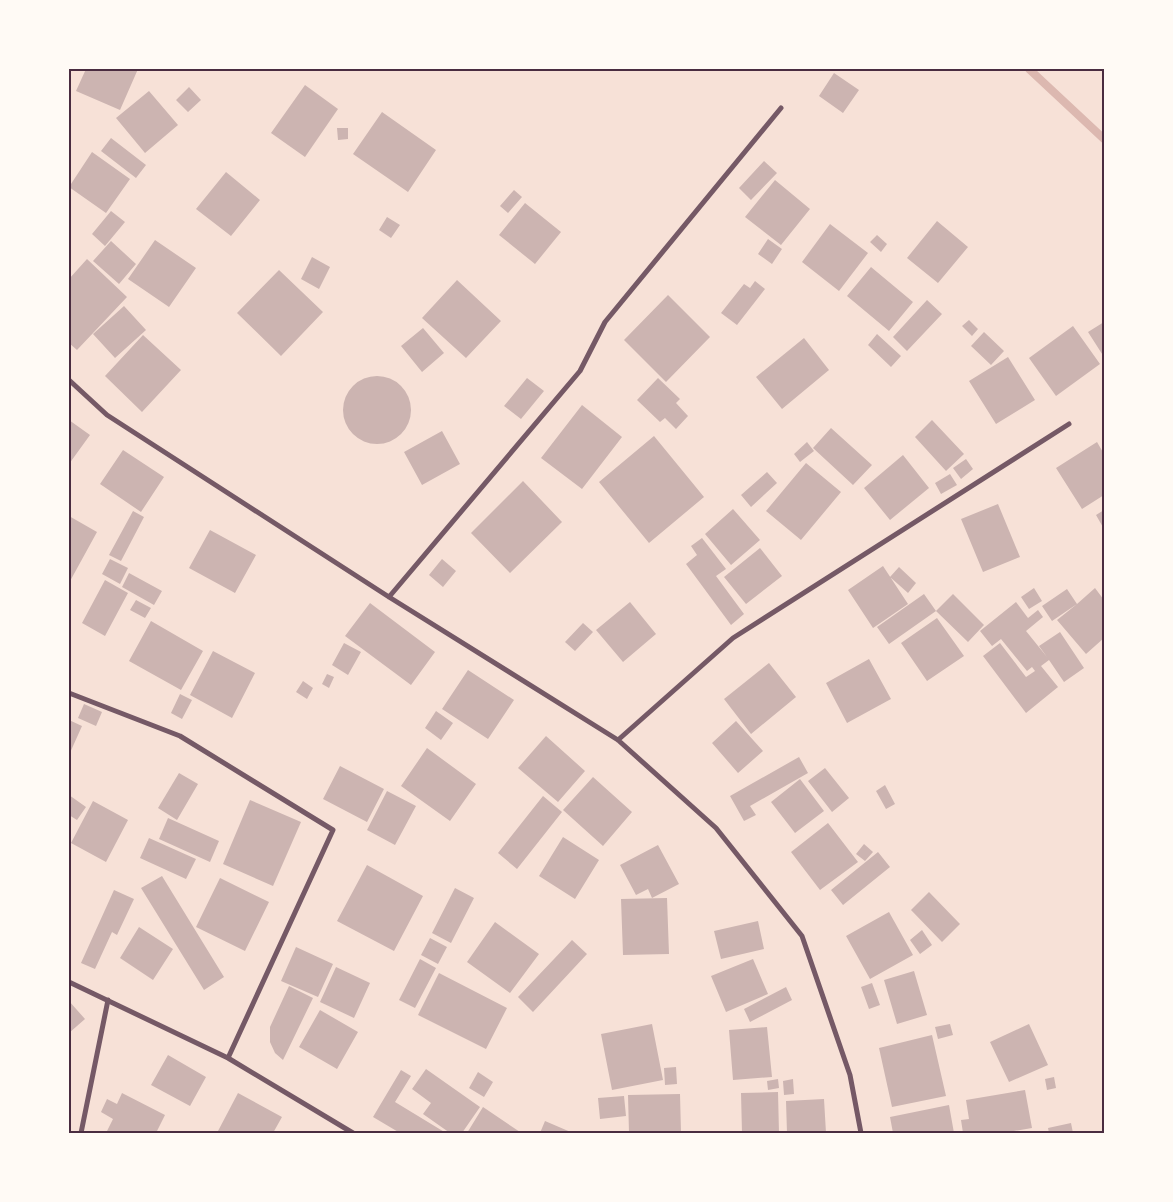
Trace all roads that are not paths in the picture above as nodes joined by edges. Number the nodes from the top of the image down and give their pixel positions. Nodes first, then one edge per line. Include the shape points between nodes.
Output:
1 (781, 108) dead end
2 (69, 380) edge
3 (1069, 424) dead end
4 (389, 597) junction
5 (69, 693) edge
6 (618, 740) junction
7 (69, 982) edge
8 (108, 1000) junction
9 (228, 1058) junction
10 (81, 1133) edge
11 (353, 1133) edge
12 (861, 1133) edge

1 - 4 street via 604,322 580,371
2 - 4 street via 107,415
3 - 6 street via 733,638
4 - 6 street
5 - 9 street via 180,736 333,830
6 - 12 street via 716,828 802,936 850,1074
7 - 8 street
8 - 9 street
8 - 10 street
9 - 11 street

